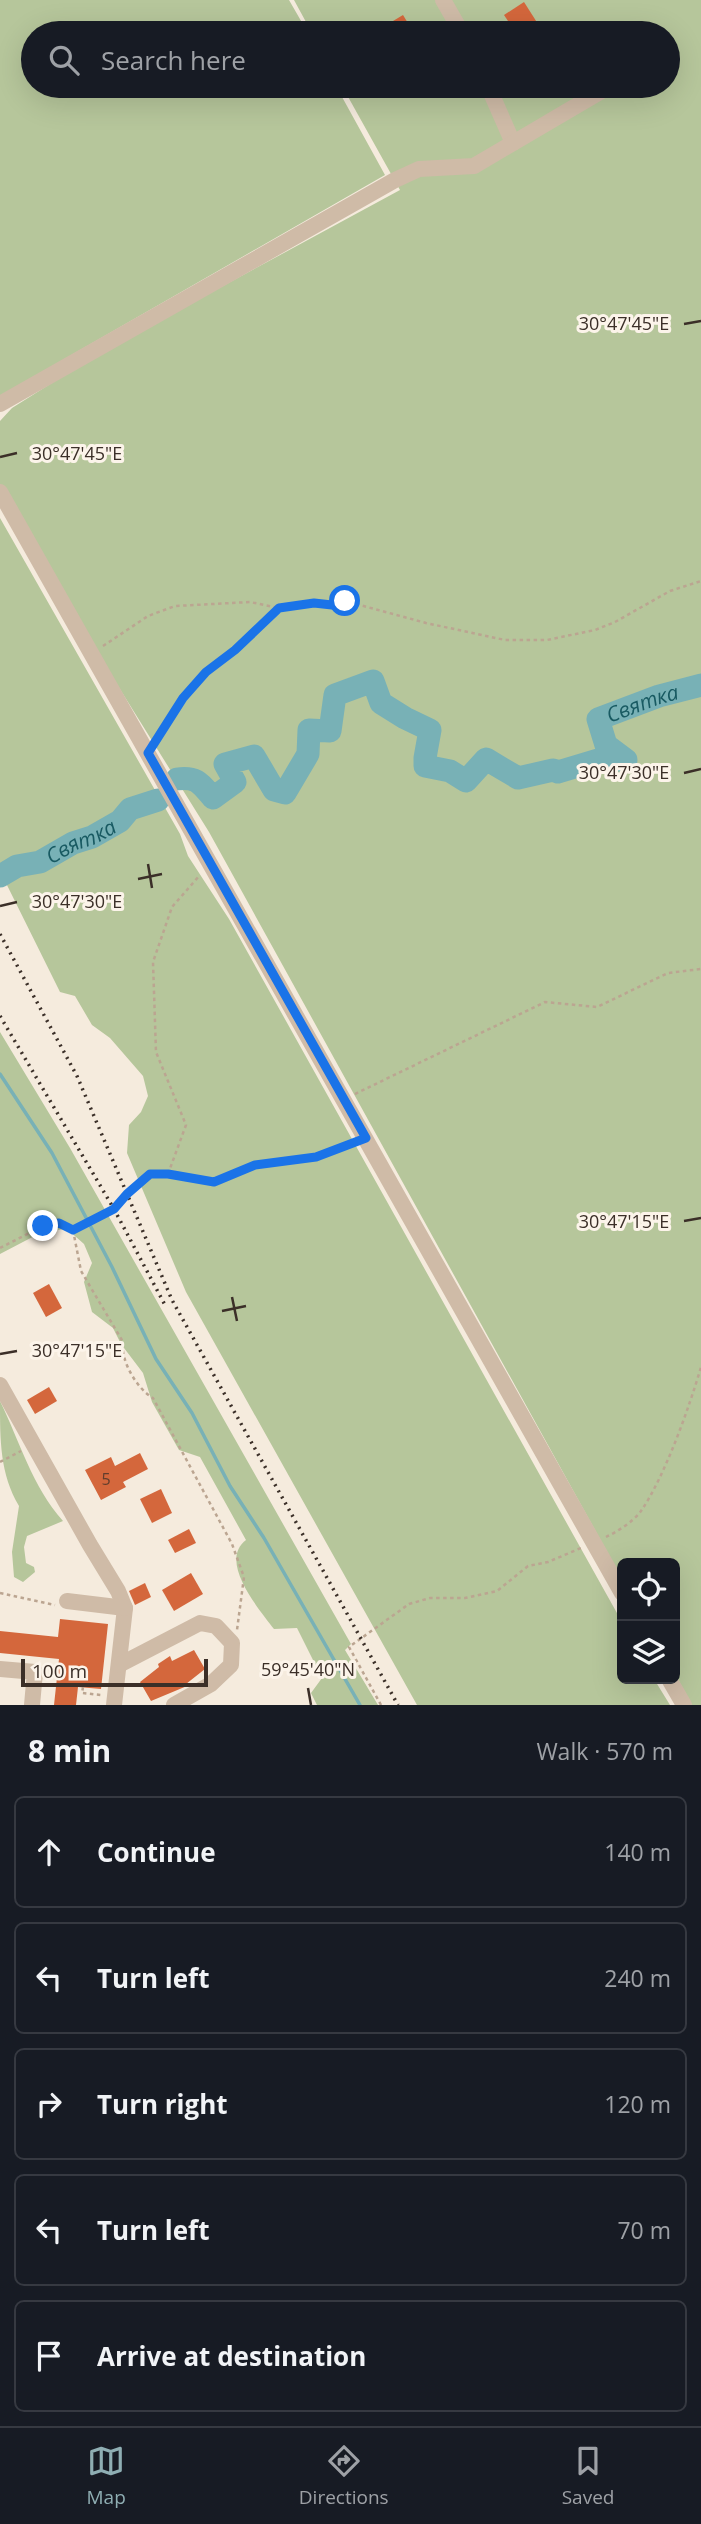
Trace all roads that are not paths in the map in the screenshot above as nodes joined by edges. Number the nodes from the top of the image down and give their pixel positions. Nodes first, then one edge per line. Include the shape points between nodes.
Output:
1 (443, 0) edge
2 (456, 21) edge
3 (493, 98) edge
4 (589, 98) edge
5 (513, 142) junction
6 (0, 404) edge
7 (0, 492) edge
8 (0, 1385) edge
9 (617, 1584) edge
10 (66, 1601) road end
11 (125, 1608) junction
12 (119, 1665) junction
13 (0, 1669) edge
14 (672, 1684) edge
15 (114, 1701) edge
16 (32, 1705) edge
17 (174, 1705) edge
18 (684, 1705) edge

1 - 2 street
3 - 5 street
4 - 5 street
5 - 6 street via 474,166 419,169 395,180
7 - 9 street
8 - 11 street
10 - 11 street
11 - 12 street
12 - 15 street
12 - 17 street via 200,1623 216,1626 232,1643 231,1665 211,1684
13 - 16 street via 35,1672
14 - 18 street

